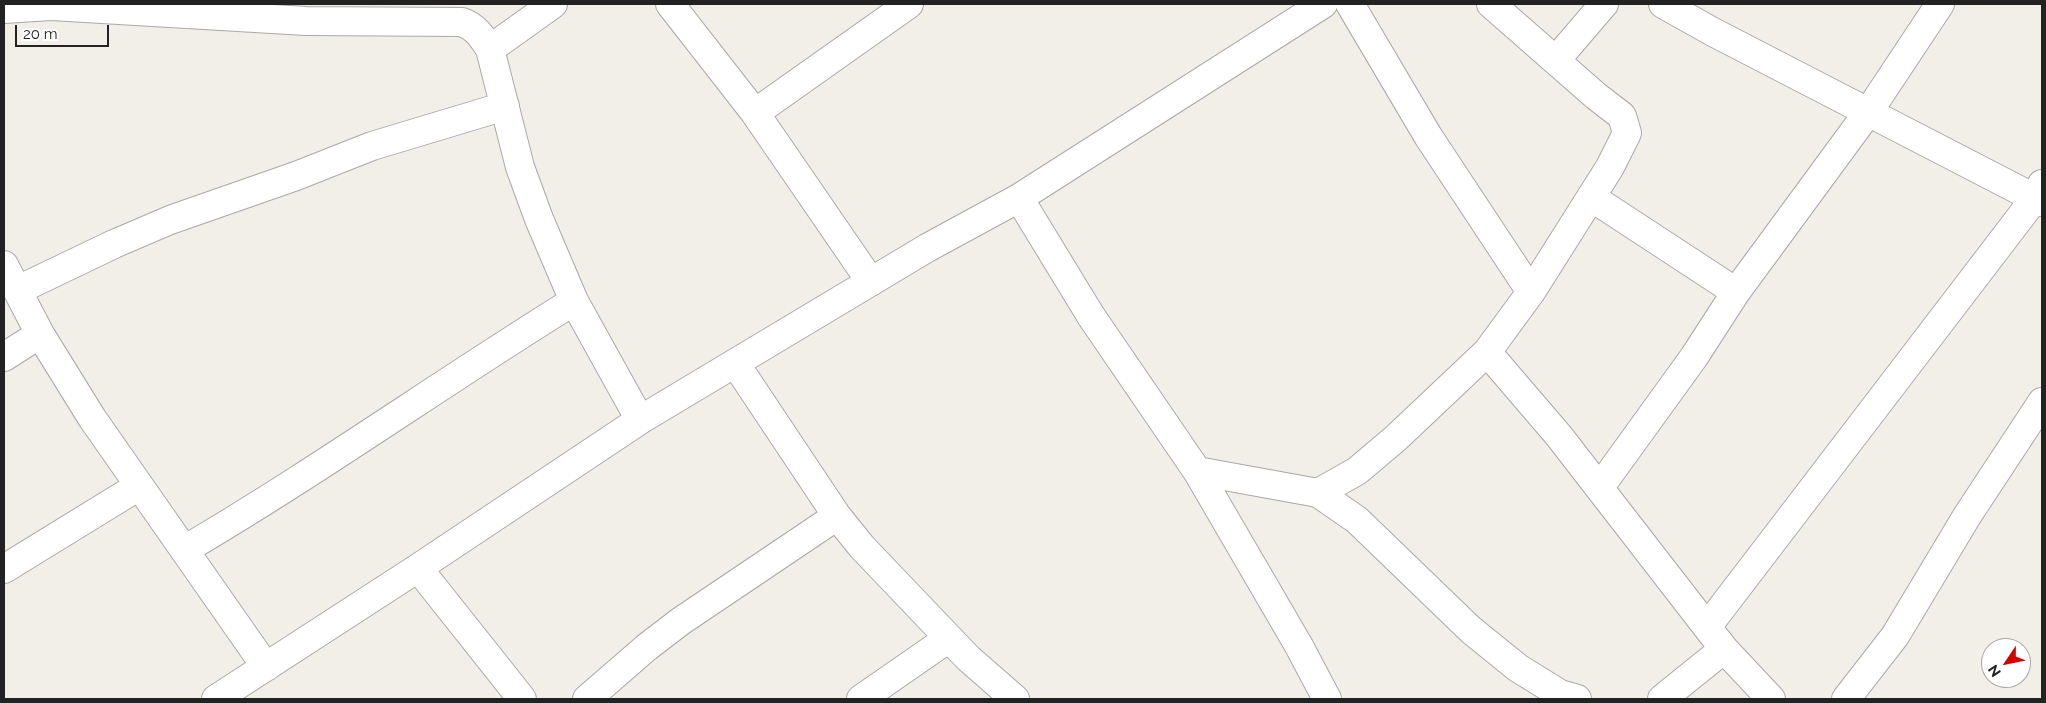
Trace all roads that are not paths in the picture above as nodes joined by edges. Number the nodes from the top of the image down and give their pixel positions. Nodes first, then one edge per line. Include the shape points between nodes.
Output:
1 (553, 4) edge
2 (670, 4) edge
3 (909, 4) edge
4 (1323, 4) edge
5 (1350, 4) edge
6 (1491, 4) edge
7 (1604, 4) edge
8 (1663, 4) edge
9 (1940, 4) edge
10 (52, 5) edge
11 (4, 9) edge
12 (313, 12) edge
13 (490, 49) junction
14 (1556, 60) junction
15 (505, 106) junction
16 (1869, 111) junction
17 (755, 113) junction
18 (2040, 195) edge
19 (1591, 197) junction
20 (1019, 198) junction
21 (4, 265) edge
22 (871, 282) junction
23 (18, 290) junction
24 (1531, 292) junction
25 (1736, 292) junction
26 (574, 302) junction
27 (40, 334) junction
28 (1487, 352) junction
29 (4, 358) edge
30 (735, 363) junction
31 (2042, 402) edge
32 (640, 420) junction
33 (1197, 471) junction
34 (139, 486) junction
35 (1600, 488) junction
36 (1318, 493) junction
37 (837, 516) junction
38 (184, 550) junction
39 (418, 568) junction
40 (4, 569) edge
41 (1707, 627) junction
42 (949, 638) junction
43 (1724, 649) junction
44 (266, 667) junction
45 (216, 699) edge
46 (522, 699) edge
47 (588, 699) edge
48 (861, 699) edge
49 (1015, 699) edge
50 (1326, 699) edge
51 (1577, 699) edge
52 (1662, 699) edge
53 (1771, 699) edge
54 (1846, 699) edge

1 - 13 street
2 - 17 street
3 - 17 street
4 - 20 street
5 - 24 street via 1428,136
6 - 14 street
7 - 14 street
8 - 16 street
9 - 16 street
10 - 11 street
10 - 12 street
12 - 13 street via 462,22 471,25
13 - 15 street
14 - 19 street via 1622,116 1627,133
15 - 23 street via 372,146 170,220
15 - 26 street via 520,167
16 - 18 street
16 - 25 street
17 - 22 street
18 - 41 street
19 - 24 street
19 - 25 street
20 - 22 street
20 - 33 street via 1091,316
21 - 23 street
22 - 30 street
23 - 27 street
24 - 28 street
25 - 35 street via 1694,357
26 - 32 street
26 - 38 street
27 - 29 street
27 - 34 street
28 - 35 street
28 - 36 street via 1357,471
30 - 32 street
30 - 37 street
31 - 54 street via 1967,516 1895,636
32 - 39 street
33 - 36 street
33 - 50 street via 1299,646
34 - 38 street
34 - 40 street
35 - 41 street
36 - 51 street via 1357,520 1471,630 1518,668 1560,694
37 - 42 street via 862,547
37 - 47 street via 681,621
38 - 44 street
39 - 44 street
39 - 46 street
41 - 43 street
42 - 48 street
42 - 49 street
43 - 52 street
43 - 53 street
44 - 45 street

